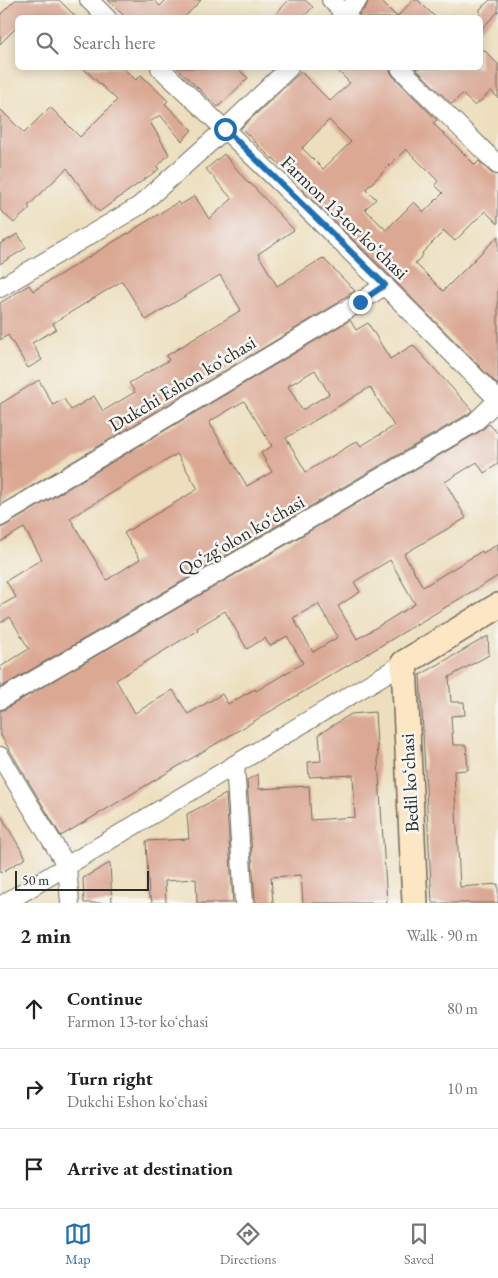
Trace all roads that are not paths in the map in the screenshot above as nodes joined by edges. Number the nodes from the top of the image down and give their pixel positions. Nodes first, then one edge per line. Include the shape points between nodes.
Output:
1 (89, 0) edge
2 (331, 0) edge
3 (358, 0) edge
4 (104, 15) edge
5 (344, 15) edge
6 (346, 15) edge
7 (162, 70) edge
8 (287, 70) edge
9 (402, 70) edge
10 (225, 129) junction
11 (498, 165) edge
12 (385, 285) junction
13 (0, 288) edge
14 (498, 400) edge
15 (0, 517) edge
16 (498, 606) edge
17 (404, 663) junction
18 (0, 700) edge
19 (0, 756) edge
20 (235, 764) junction
21 (68, 866) junction
22 (4, 903) edge
23 (70, 903) edge
24 (244, 903) edge
25 (415, 903) edge

1 - 4 street
2 - 5 street
3 - 6 street
7 - 10 street, Farmon 13-tor koʻchasi
8 - 10 street
9 - 11 street
10 - 12 street, Farmon 13-tor koʻchasi
10 - 13 street via 139,206
12 - 14 street, Farmon 13-tor koʻchasi
12 - 15 street, Dukchi Eshon koʻchasi
14 - 18 street, Qoʻzgʻolon koʻchasi via 474,423
16 - 17 street
17 - 20 street
17 - 25 street, Bedil koʻchasi
19 - 21 street
20 - 21 street
20 - 24 street
21 - 22 street
21 - 23 street

